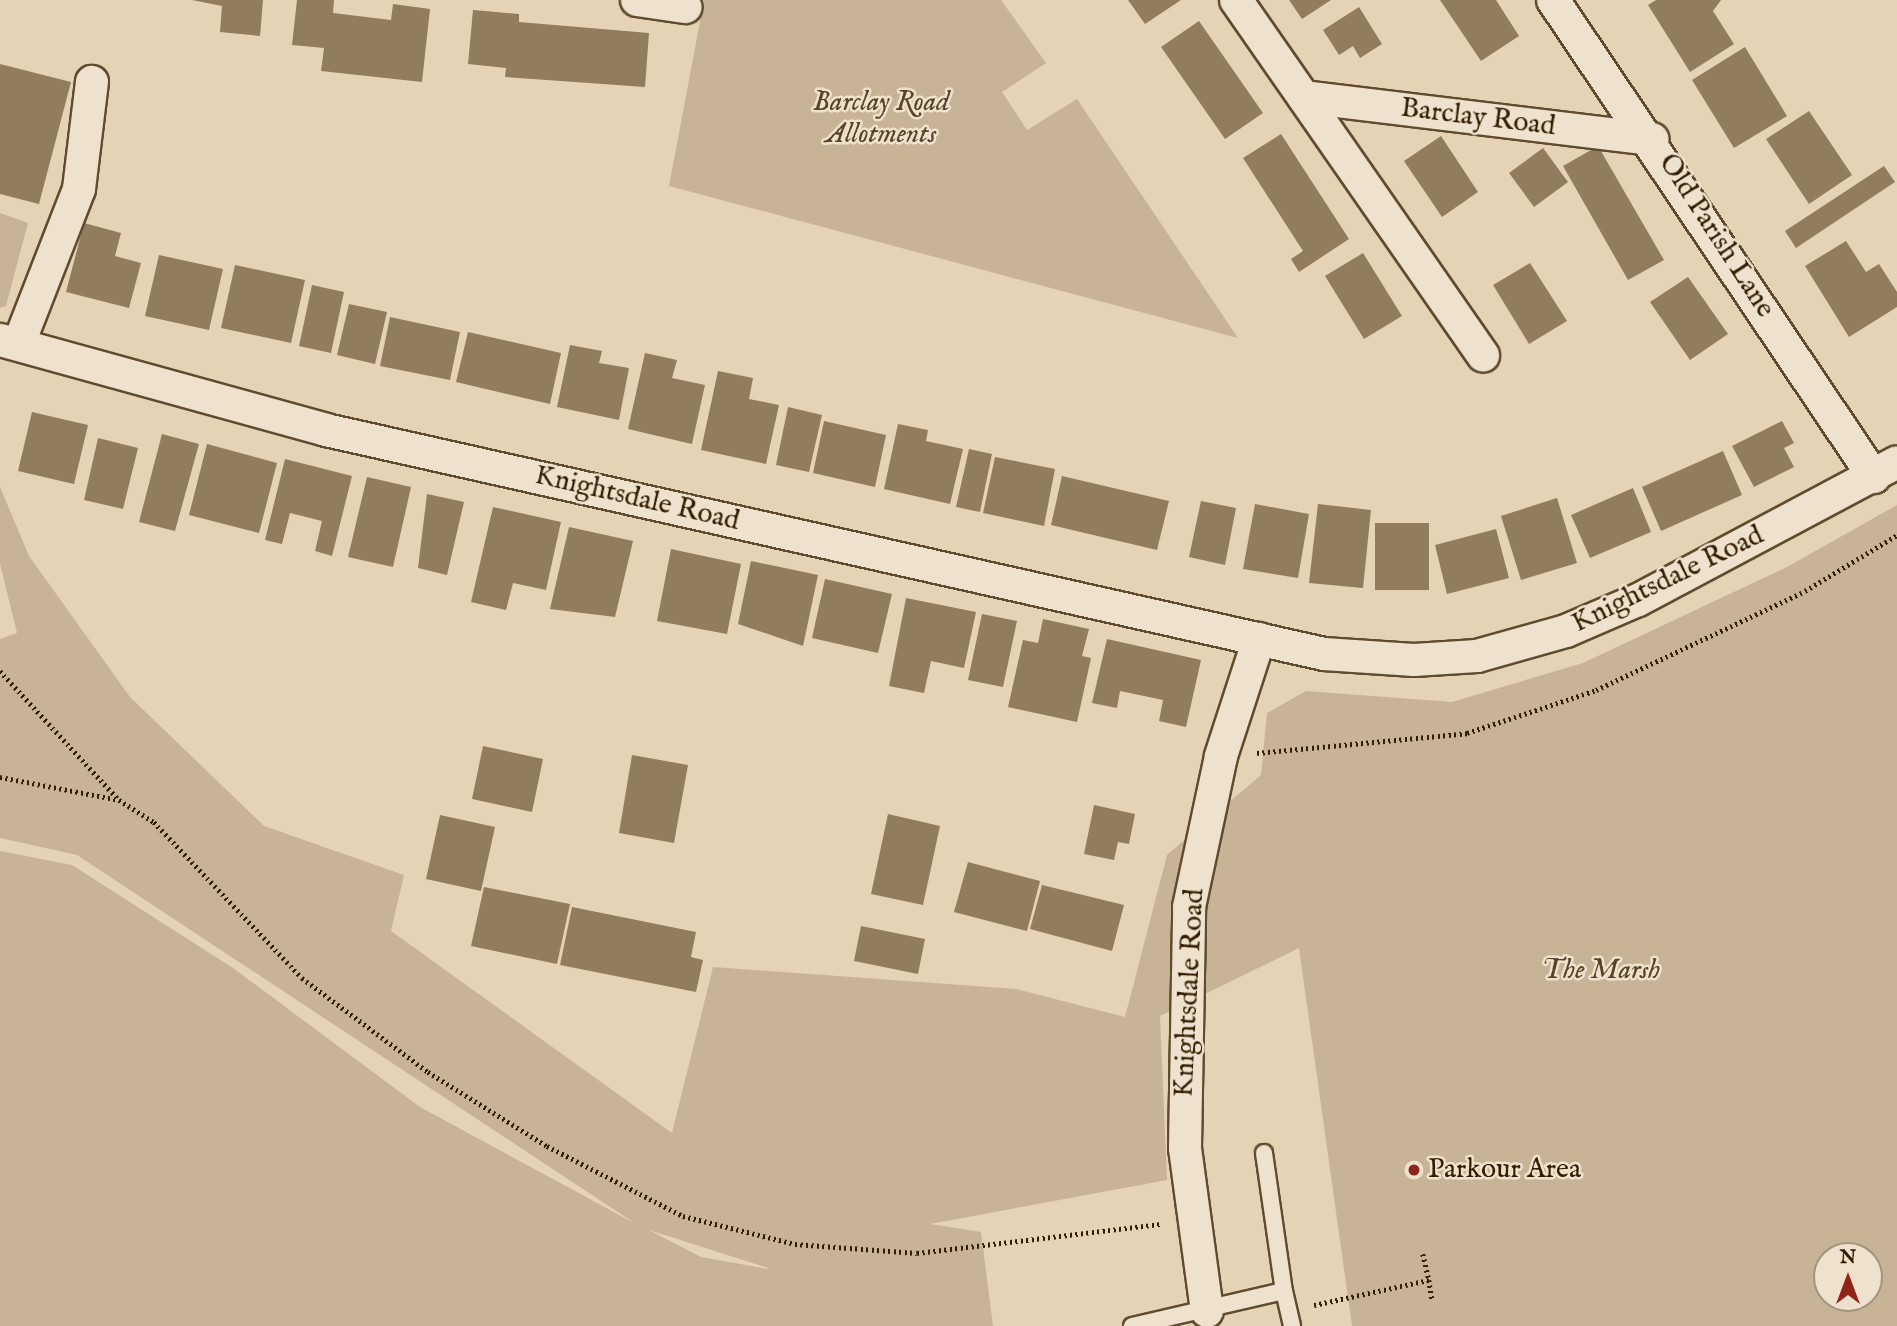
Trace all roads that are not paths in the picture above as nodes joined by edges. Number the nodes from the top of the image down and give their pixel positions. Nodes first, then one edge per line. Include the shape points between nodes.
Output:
1 (637, 0) edge
2 (1236, 0) edge
3 (1553, 0) edge
4 (685, 7) dead end
5 (92, 82) dead end
6 (1304, 97) junction
7 (1652, 139) junction
8 (9, 342) edge
9 (1483, 356) dead end
10 (1886, 469) edge
11 (1259, 639) junction
12 (1264, 1153) dead end
13 (1284, 1291) junction
14 (1207, 1311) junction
15 (1291, 1318) edge
16 (1132, 1326) edge

1 - 4 street
2 - 6 street
3 - 7 street, Old Parish Lane
5 - 8 street, Knightsdale Road via 79,189
6 - 7 street, Barclay Road
6 - 9 street
7 - 10 street, Old Parish Lane
8 - 11 street, Knightsdale Road via 326,430
10 - 11 street, Knightsdale Road via 1638,600 1566,631 1478,656 1337,655
11 - 14 street, Knightsdale Road via 1221,756 1189,907 1185,1147
12 - 13 lane
13 - 14 lane
13 - 15 lane
14 - 16 lane

